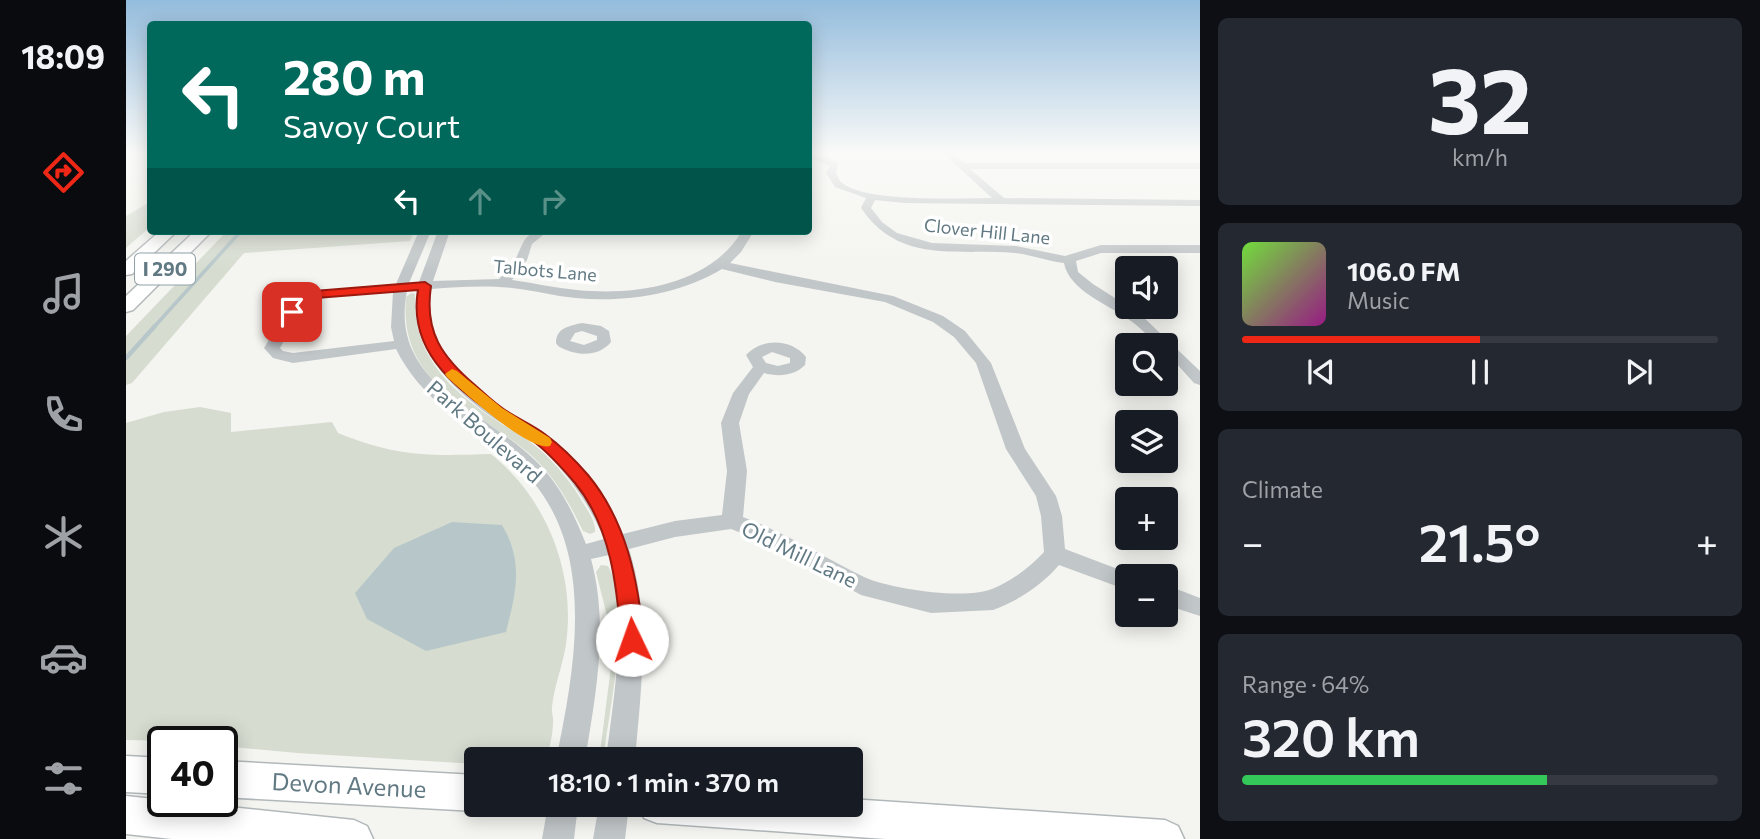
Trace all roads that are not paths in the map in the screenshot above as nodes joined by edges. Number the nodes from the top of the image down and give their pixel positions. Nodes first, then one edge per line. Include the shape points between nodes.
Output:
1 (858, 192) edge
2 (991, 192) edge
3 (872, 197) junction
4 (1001, 201) junction
5 (1200, 204) edge
6 (165, 235) edge
7 (200, 235) edge
8 (423, 235) edge
9 (443, 235) edge
10 (537, 235) edge
11 (746, 235) edge
12 (1185, 249) junction
13 (1200, 249) edge
14 (1069, 259) junction
15 (1200, 259) edge
16 (721, 265) junction
17 (126, 270) edge
18 (503, 283) junction
19 (425, 286) junction
20 (400, 287) junction
21 (588, 295) junction
22 (126, 306) edge
23 (582, 327) dead end
24 (402, 344) junction
25 (761, 367) dead end
26 (1200, 380) edge
27 (732, 522) junction
28 (617, 543) junction
29 (579, 554) junction
30 (1055, 554) junction
31 (1115, 576) edge
32 (1178, 599) edge
33 (1199, 606) edge
34 (572, 747) edge
35 (621, 747) edge
36 (126, 774) edge
37 (147, 775) edge
38 (238, 780) edge
39 (464, 792) edge
40 (126, 815) edge
41 (561, 817) edge
42 (613, 817) edge
43 (836, 817) edge
44 (354, 839) edge
45 (558, 839) edge
46 (610, 839) edge
47 (1165, 839) edge

1 - 3 street
2 - 4 street
3 - 4 street
3 - 14 street, Clover Hill Lane via 866,208 870,217 882,231 896,237 937,247 1020,250
4 - 5 street
6 - 17 highway, I 290
7 - 22 highway, I 290
8 - 20 street, Park Boulevard
9 - 19 street, Park Boulevard
10 - 18 street via 527,243 521,260
11 - 16 street, Talbots Lane
12 - 13 street
12 - 14 street, Clover Hill Lane via 1088,251
12 - 15 street
14 - 26 street via 1072,273 1145,326
16 - 21 street, Talbots Lane via 650,290
16 - 30 street via 889,299 919,309 952,329 976,351 993,380 1016,453 1048,499
18 - 19 street, Talbots Lane
18 - 21 street, Talbots Lane
19 - 20 street, Talbots Lane
19 - 28 street, Park Boulevard via 424,324 429,341 448,369 479,399 562,459 583,481
20 - 24 street, Park Boulevard
20 - 24 street, Talbots Lane via 304,298 272,348 278,355 293,358
21 - 23 street
24 - 29 street, Park Boulevard via 422,379 456,413 533,470 566,519
25 - 27 street via 741,393 730,423 737,471
27 - 28 street, Old Mill Lane
27 - 30 street, Old Mill Lane via 772,536 861,586 931,603 993,600 1037,575
28 - 29 street, Old Mill Lane
28 - 35 street, Park Boulevard via 632,615
29 - 34 street, Park Boulevard via 590,632
30 - 31 street
32 - 33 street
36 - 37 main road
38 - 39 main road, Devon Avenue
40 - 44 main road
41 - 45 street
42 - 46 street
43 - 47 main road

